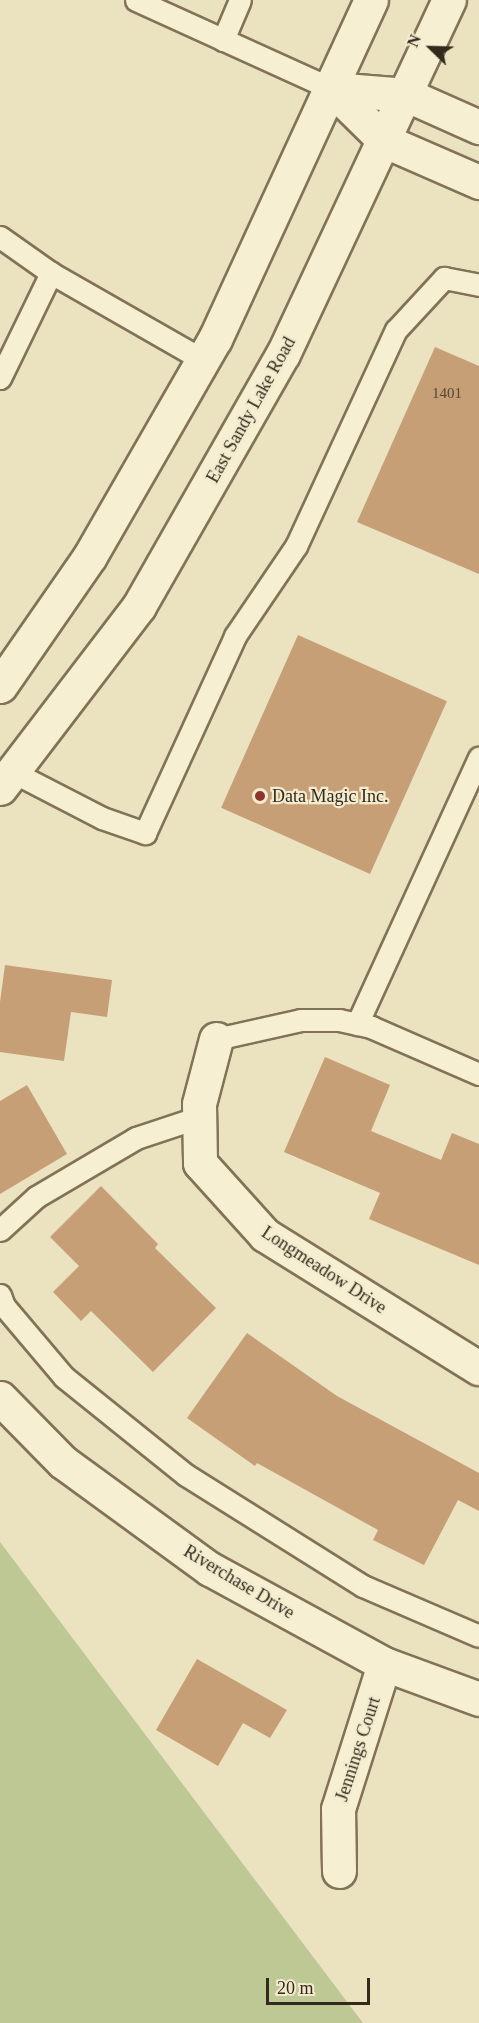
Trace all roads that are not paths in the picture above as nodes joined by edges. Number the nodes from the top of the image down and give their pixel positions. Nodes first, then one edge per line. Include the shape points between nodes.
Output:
1 (136, 0) edge
2 (240, 0) edge
3 (371, 0) edge
4 (448, 0) edge
5 (223, 40) junction
6 (332, 89) junction
7 (407, 95) junction
8 (479, 127) edge
9 (385, 141) junction
10 (479, 182) edge
11 (0, 237) edge
12 (51, 273) junction
13 (479, 285) edge
14 (203, 360) junction
15 (0, 378) edge
16 (0, 686) edge
17 (479, 758) edge
18 (7, 780) edge
19 (357, 1023) junction
20 (216, 1039) joint
21 (479, 1074) edge
22 (199, 1117) junction
23 (0, 1230) edge
24 (0, 1295) edge
25 (479, 1368) edge
26 (0, 1398) edge
27 (479, 1636) edge
28 (384, 1664) junction
29 (479, 1699) edge
30 (339, 1871) dead end

1 - 5 lane
2 - 5 lane
3 - 6 main road
4 - 7 main road, East Sandy Lake Road
5 - 6 lane
6 - 7 main road
6 - 9 main road
6 - 14 main road
7 - 8 main road
7 - 9 main road, East Sandy Lake Road
9 - 10 main road
9 - 18 main road, East Sandy Lake Road via 284,354 139,606
11 - 12 lane
12 - 14 lane
12 - 15 lane
13 - 18 lane via 444,278 396,330 296,546 235,636 145,833
14 - 16 main road via 90,556
17 - 19 lane
19 - 20 lane via 301,1020
19 - 21 lane
20 - 22 main road, Longmeadow Drive
22 - 23 lane via 136,1138 36,1197
22 - 25 main road, Longmeadow Drive via 200,1163 266,1235
24 - 27 lane via 4,1306 64,1377 186,1475 363,1586
26 - 28 main road, Riverchase Drive via 63,1462 210,1569
28 - 29 main road, Riverchase Drive
28 - 30 main road, Jennings Court via 339,1809

